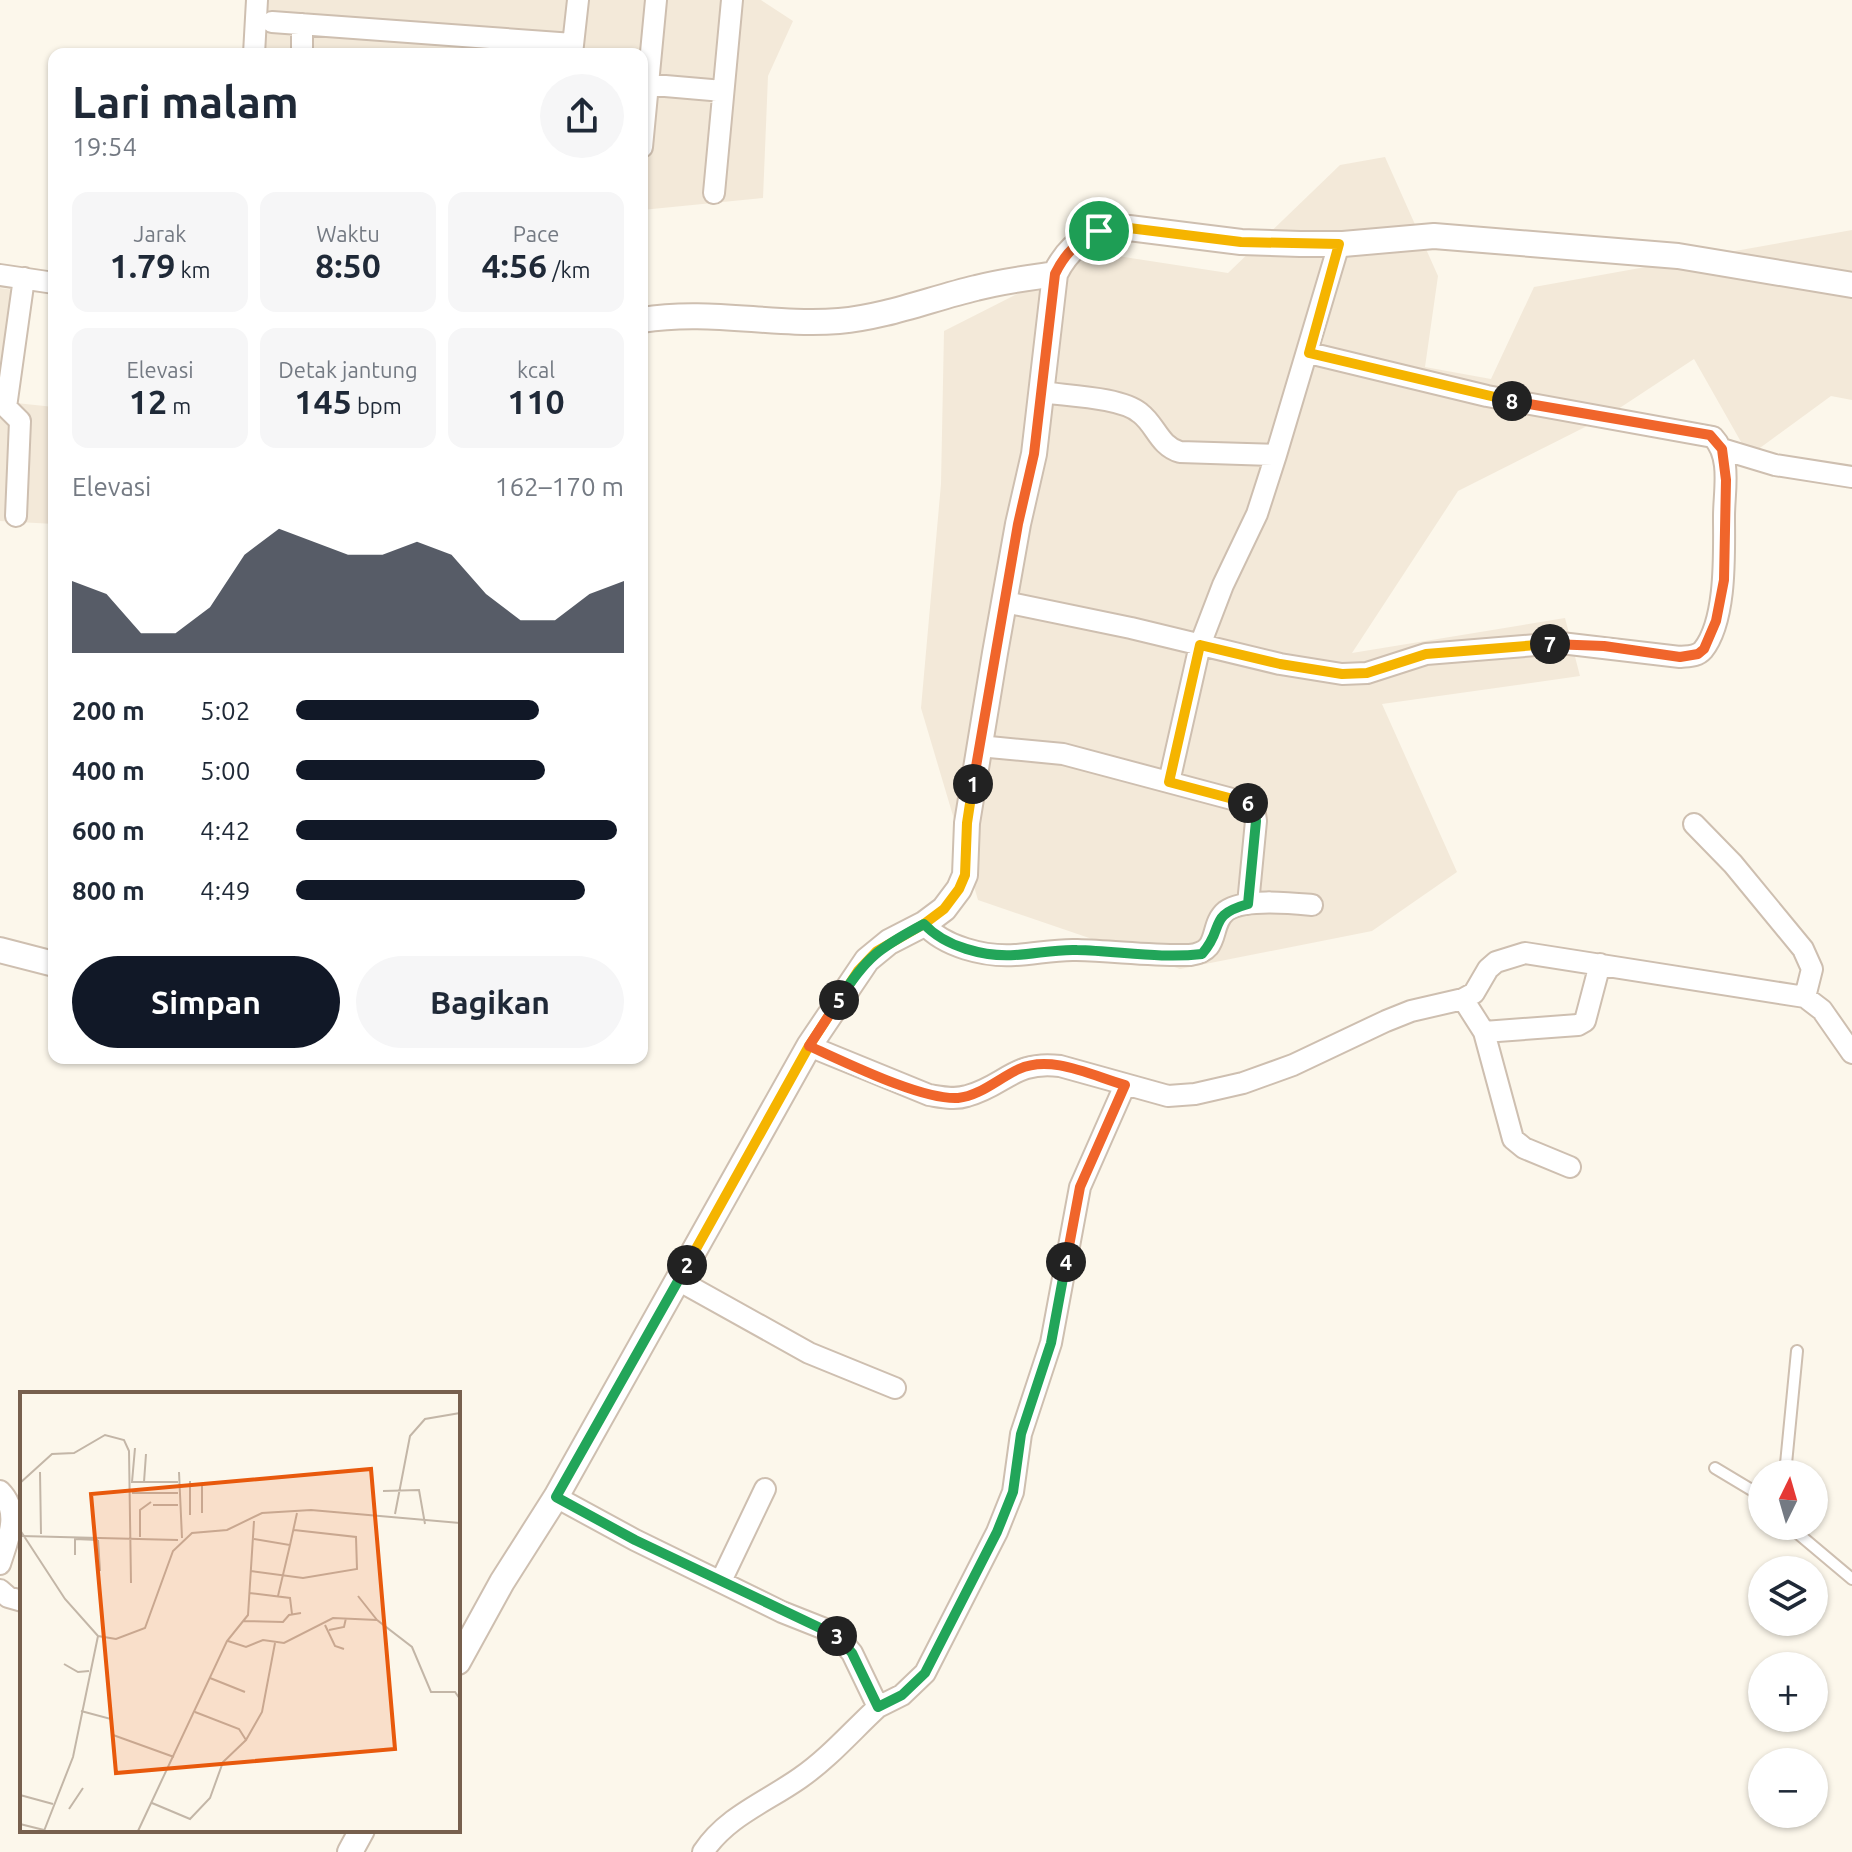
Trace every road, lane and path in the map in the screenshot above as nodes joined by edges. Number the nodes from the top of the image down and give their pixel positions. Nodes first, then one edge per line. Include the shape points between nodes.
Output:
1 (257, 0) edge
2 (578, 0) edge
3 (656, 0) edge
4 (732, 0) edge
5 (272, 22) dead end
6 (302, 24) junction
7 (254, 48) edge
8 (302, 48) edge
9 (562, 48) edge
10 (573, 48) edge
11 (648, 61) edge
12 (648, 84) edge
13 (723, 91) junction
14 (714, 193) dead end
15 (1339, 244) junction
16 (1055, 274) junction
17 (0, 275) edge
18 (24, 278) junction
19 (48, 282) edge
20 (1852, 285) edge
21 (10, 311) edge
22 (648, 319) edge
23 (1309, 353) junction
24 (1041, 392) junction
25 (4, 394) edge
26 (1722, 449) junction
27 (1276, 455) junction
28 (9, 477) edge
29 (1852, 477) edge
30 (16, 516) dead end
31 (1005, 602) junction
32 (1200, 645) junction
33 (979, 746) junction
34 (1169, 782) junction
35 (1694, 824) dead end
36 (1248, 904) junction
37 (1312, 905) dead end
38 (924, 924) junction
39 (0, 950) edge
40 (48, 962) edge
41 (1600, 964) junction
42 (1805, 997) junction
43 (1463, 999) junction
44 (1484, 1032) junction
45 (809, 1046) junction
46 (1852, 1053) edge
47 (1125, 1085) junction
48 (1570, 1167) dead end
49 (678, 1280) junction
50 (1797, 1351) dead end
51 (895, 1388) dead end
52 (1786, 1460) edge
53 (1715, 1468) dead end
54 (1748, 1488) edge
55 (765, 1489) dead end
56 (0, 1491) edge
57 (556, 1497) junction
58 (1806, 1540) edge
59 (0, 1564) edge
60 (1852, 1579) edge
61 (721, 1581) junction
62 (0, 1590) edge
63 (20, 1600) edge
64 (460, 1658) edge
65 (878, 1707) junction
66 (361, 1832) edge
67 (350, 1852) edge
68 (703, 1852) edge

1 - 7 street
2 - 10 street
3 - 11 street
4 - 13 street
5 - 6 street
6 - 8 street
6 - 9 street
12 - 13 street
13 - 14 street
15 - 16 street via 1241,242 1111,228 1075,246
15 - 20 street via 1434,236 1678,256
15 - 23 street
16 - 22 street via 843,321 711,315
16 - 24 street
17 - 18 street
18 - 19 street
18 - 21 street
21 - 25 street
23 - 26 street via 1487,396 1710,435
23 - 27 street
24 - 27 street via 1129,407 1146,418 1167,446 1180,452
24 - 31 street
25 - 28 street via 6,407 20,421
26 - 29 street via 1775,465
26 - 32 street via 1724,580 1716,621 1698,654 1680,657 1561,643 1426,654 1367,673 1342,674
27 - 32 street via 1257,514
28 - 30 street
31 - 32 street
31 - 33 street
32 - 34 street
33 - 34 street via 1063,754
33 - 38 street via 965,875 952,900
34 - 36 street via 1252,808 1256,821
35 - 42 street via 1803,949 1812,969
36 - 37 street
36 - 38 street via 1228,909 1210,945 1202,954 1190,955 1060,949 990,954 934,936
38 - 45 street via 867,960
39 - 40 street
41 - 42 street
41 - 43 street via 1514,954 1488,969 1474,993
41 - 44 street via 1585,1021
42 - 46 street via 1822,1010
43 - 44 street
43 - 47 street via 1398,1016 1243,1083 1181,1095
44 - 48 street via 1513,1139
45 - 47 street via 929,1095 971,1095 1021,1068 1045,1064
45 - 49 street
47 - 65 street via 1080,1187 1051,1343 1021,1434 1013,1492 925,1673 902,1695
49 - 51 street via 809,1353
49 - 57 street
50 - 52 lane
53 - 54 lane
55 - 61 street
56 - 59 street via 11,1504 12,1523
57 - 61 street
57 - 64 street
58 - 60 lane
61 - 65 street via 835,1633 852,1653
62 - 63 street
65 - 68 street via 801,1778 726,1825
66 - 67 street

